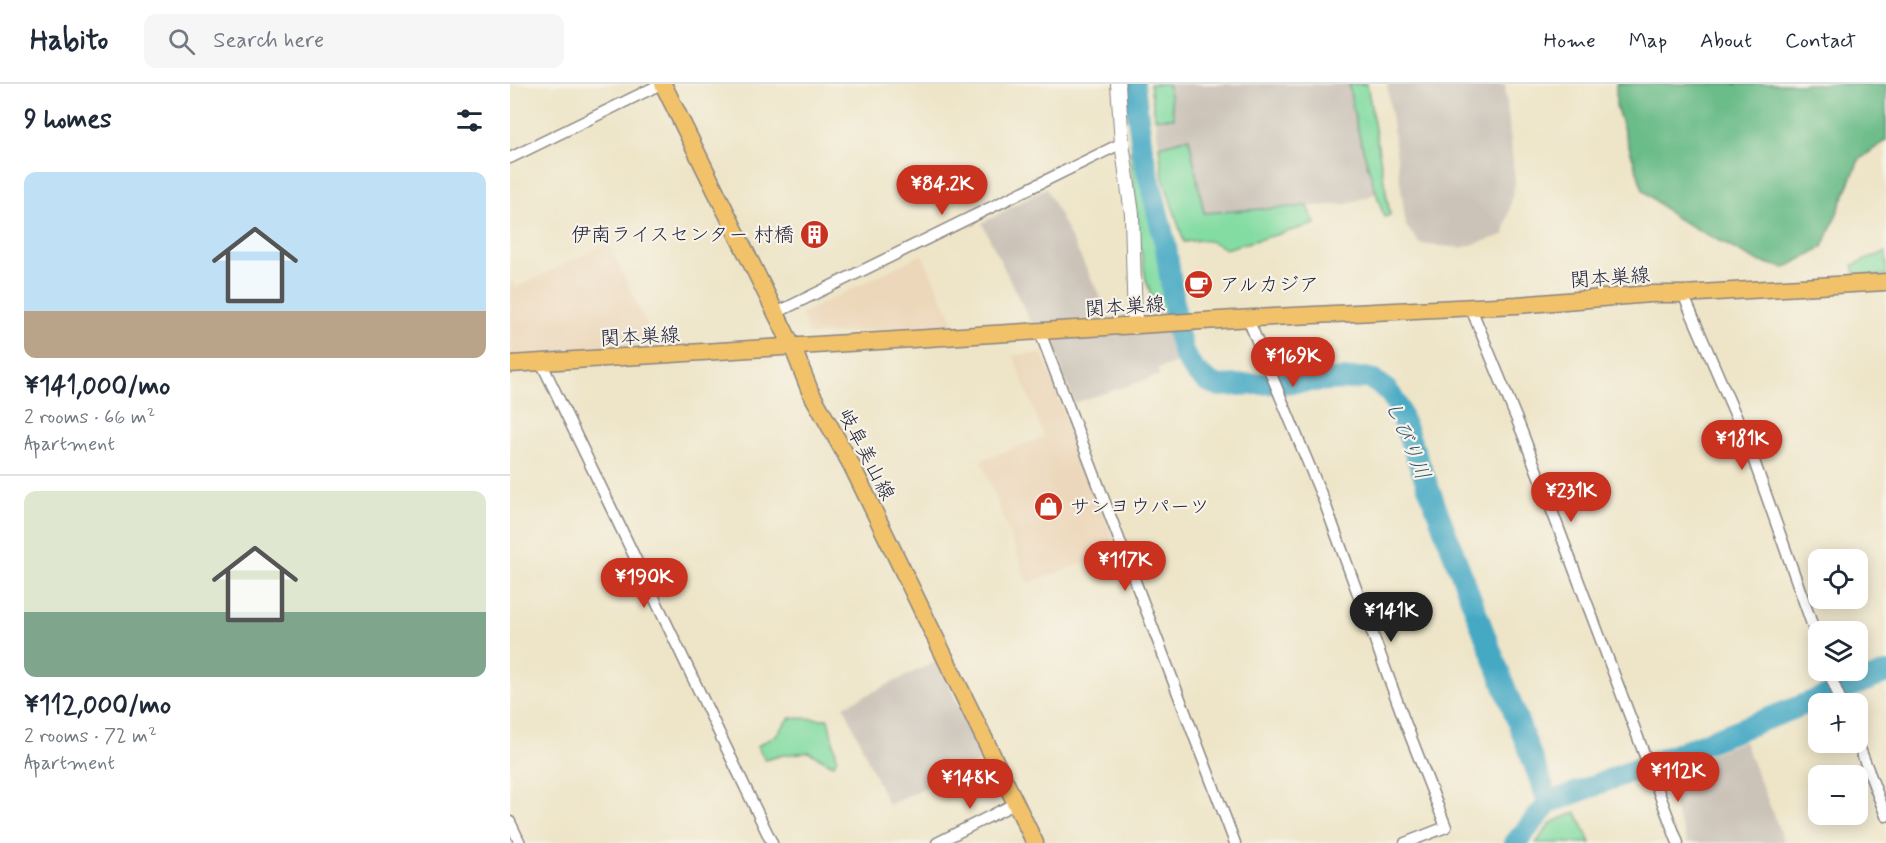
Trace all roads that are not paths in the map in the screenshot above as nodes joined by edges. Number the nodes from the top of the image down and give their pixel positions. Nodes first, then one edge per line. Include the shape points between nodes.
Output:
1 (662, 84) edge
2 (1118, 84) edge
3 (1122, 143) junction
4 (510, 158) edge
5 (1886, 282) edge
6 (1683, 294) junction
7 (1470, 306) junction
8 (776, 313) junction
9 (1248, 319) junction
10 (1135, 327) junction
11 (1040, 332) junction
12 (793, 348) junction
13 (541, 362) junction
14 (510, 364) edge
15 (1811, 621) edge
16 (1862, 753) edge
17 (1016, 803) junction
18 (1886, 816) edge
19 (510, 822) edge
20 (520, 843) edge
21 (772, 843) edge
22 (937, 843) edge
23 (1035, 843) edge
24 (1235, 843) edge
25 (1405, 843) edge
26 (1678, 843) edge

1 - 4 street
1 - 8 main road, 岐阜美山線
2 - 3 street
3 - 8 street
3 - 10 street via 1132,214
5 - 6 main road, 関本巣線
6 - 7 main road, 関本巣線
6 - 15 street via 1748,444
7 - 9 main road, 関本巣線
7 - 26 street via 1506,390
8 - 12 main road, 岐阜美山線
9 - 10 main road, 関本巣線
9 - 25 street via 1324,501 1446,827
10 - 11 main road, 関本巣線
11 - 12 main road, 関本巣線
11 - 24 street
12 - 13 main road, 関本巣線
12 - 17 main road, 岐阜美山線 via 810,392 852,466
13 - 14 main road, 関本巣線
13 - 21 street
16 - 18 street
17 - 22 street
17 - 23 main road, 岐阜美山線
19 - 20 street

